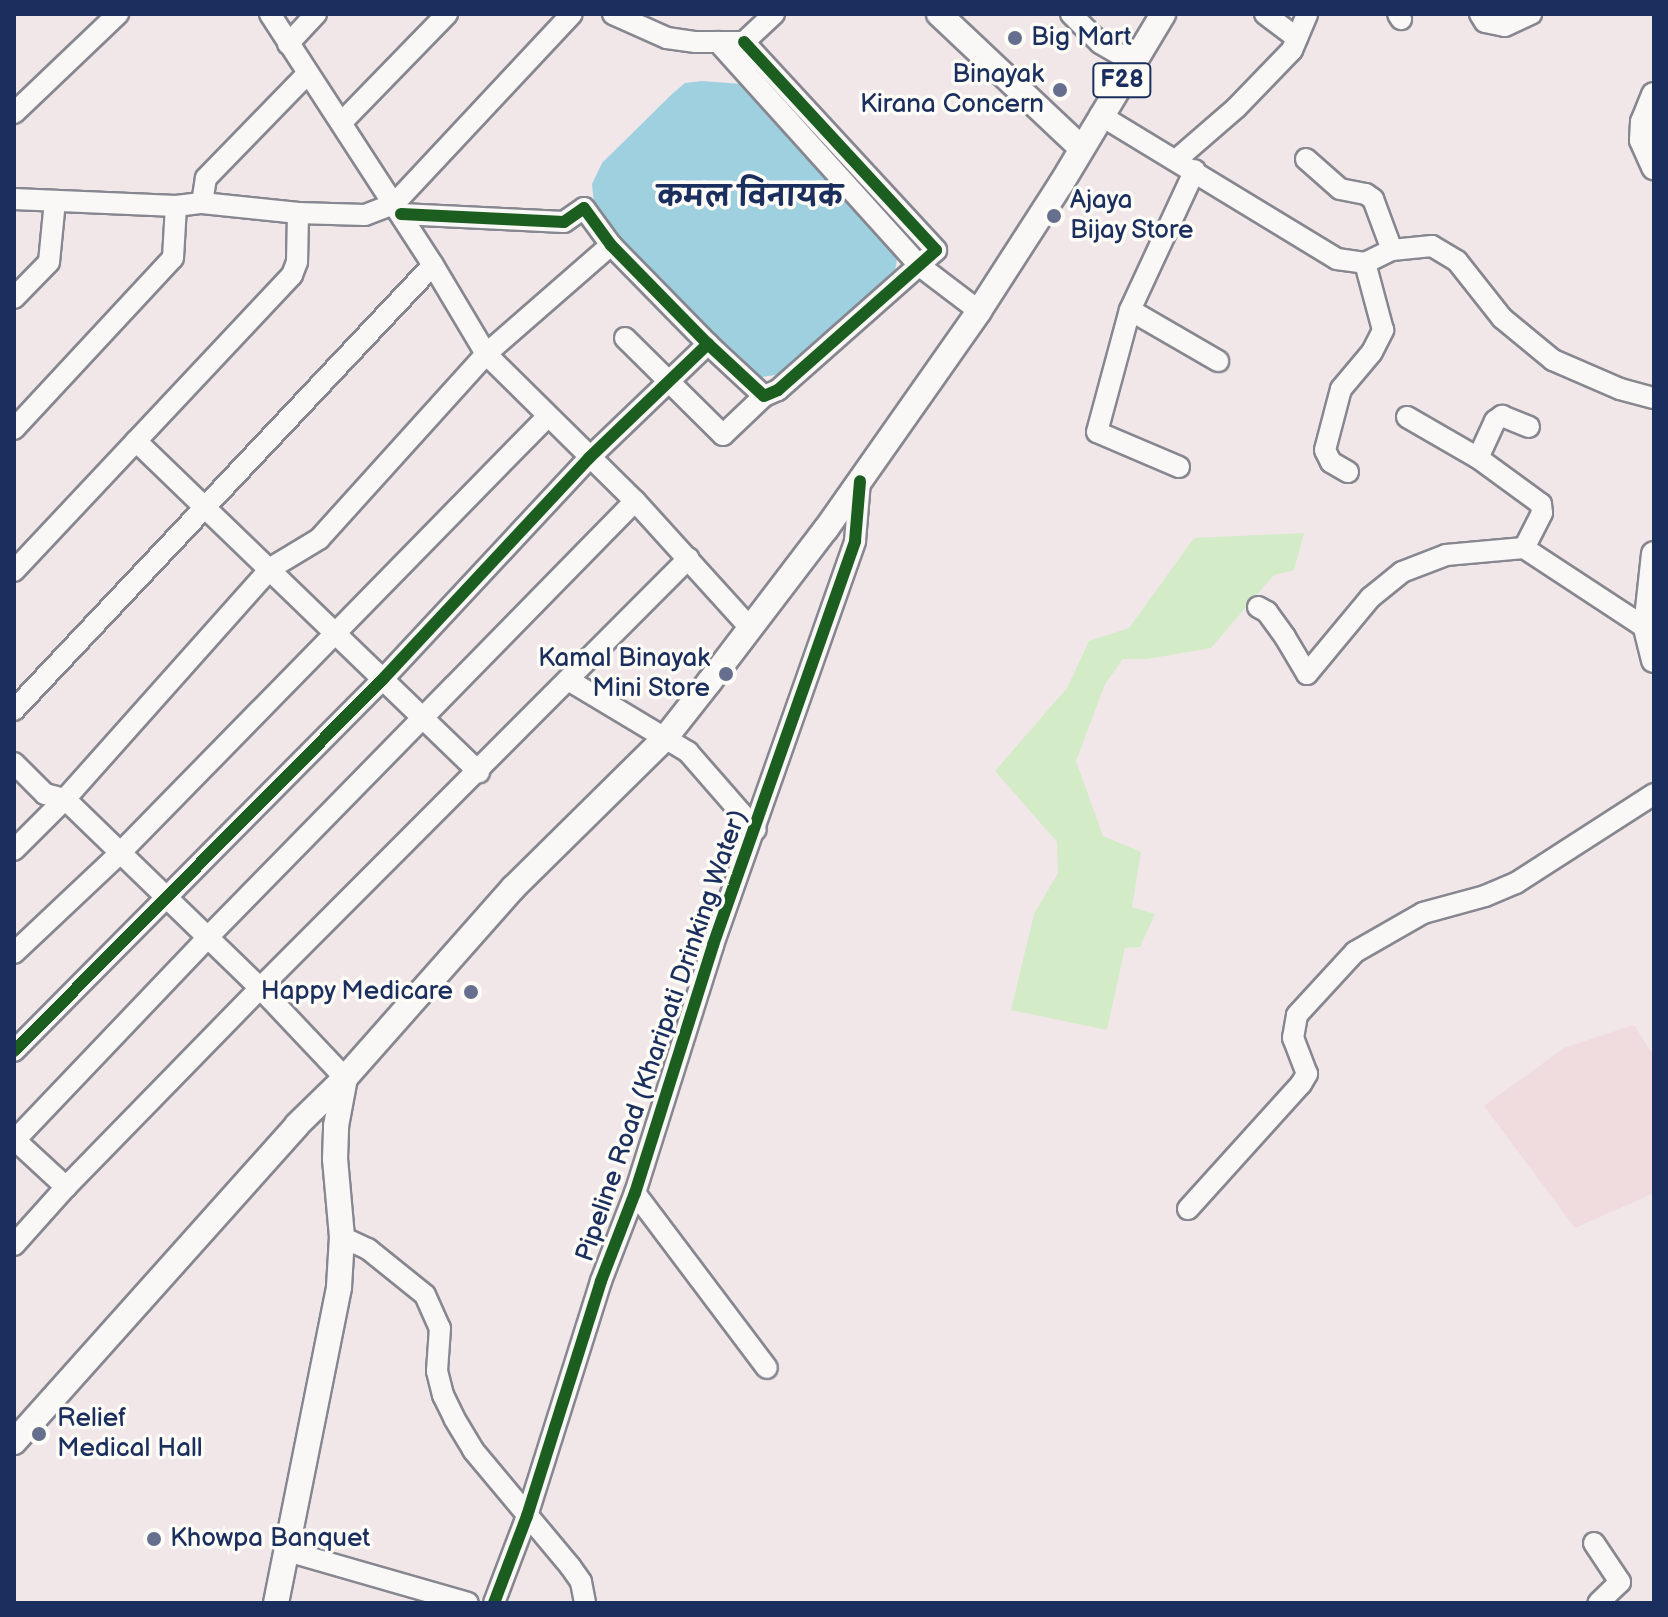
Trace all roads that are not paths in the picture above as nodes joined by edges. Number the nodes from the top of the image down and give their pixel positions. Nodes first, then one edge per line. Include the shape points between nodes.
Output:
1 (118, 14) edge
2 (270, 14) edge
3 (316, 14) edge
4 (447, 14) edge
5 (572, 14) edge
6 (613, 14) edge
7 (774, 14) edge
8 (939, 14) edge
9 (1071, 14) edge
10 (1163, 14) edge
11 (1265, 14) edge
12 (1307, 14) edge
13 (1480, 14) edge
14 (1531, 14) edge
15 (1297, 38) junction
16 (718, 42) junction
17 (744, 42) junction
18 (288, 44) junction
19 (1133, 62) junction
20 (308, 73) junction
21 (1654, 95) edge
22 (14, 113) edge
23 (1100, 115) junction
24 (342, 122) junction
25 (1080, 147) junction
26 (1306, 159) dead end
27 (1185, 165) junction
28 (1654, 167) edge
29 (14, 199) edge
30 (55, 201) junction
31 (202, 203) junction
32 (176, 206) junction
33 (397, 209) junction
34 (298, 213) junction
35 (611, 245) junction
36 (1392, 250) junction
37 (1365, 263) junction
38 (433, 265) junction
39 (920, 266) junction
40 (14, 298) edge
41 (1130, 310) junction
42 (979, 311) junction
43 (625, 338) dead end
44 (708, 344) junction
45 (486, 354) junction
46 (1218, 361) dead end
47 (670, 382) junction
48 (764, 396) junction
49 (1654, 398) edge
50 (547, 417) junction
51 (1407, 417) dead end
52 (1529, 427) dead end
53 (14, 429) edge
54 (136, 441) junction
55 (589, 458) junction
56 (1478, 458) junction
57 (1179, 467) dead end
58 (1348, 472) dead end
59 (860, 481) junction
60 (635, 501) junction
61 (207, 506) junction
62 (1524, 548) junction
63 (1654, 554) edge
64 (689, 558) junction
65 (271, 568) junction
66 (14, 571) edge
67 (1258, 607) dead end
68 (750, 628) junction
69 (1646, 628) junction
70 (336, 632) junction
71 (1654, 660) edge
72 (383, 679) junction
73 (570, 681) junction
74 (14, 710) edge
75 (424, 720) junction
76 (666, 737) junction
77 (14, 763) edge
78 (479, 772) junction
79 (1654, 794) edge
80 (65, 799) junction
81 (756, 830) junction
82 (14, 850) edge
83 (121, 852) junction
84 (166, 895) junction
85 (208, 937) junction
86 (14, 953) edge
87 (260, 988) junction
88 (14, 1051) edge
89 (345, 1078) junction
90 (14, 1140) edge
91 (66, 1187) junction
92 (635, 1193) junction
93 (1188, 1209) dead end
94 (342, 1237) junction
95 (14, 1245) edge
96 (767, 1368) dead end
97 (14, 1442) edge
98 (527, 1516) junction
99 (1594, 1543) dead end
100 (287, 1551) junction
101 (276, 1603) edge
102 (468, 1603) edge
103 (494, 1603) edge
104 (585, 1603) edge
105 (1598, 1603) edge

1 - 22 street
2 - 18 street
3 - 18 street
4 - 24 street
5 - 33 street
6 - 16 street via 667,38
7 - 17 street
8 - 25 main road
9 - 19 street via 1100,43
10 - 19 main road, F28
11 - 15 street
12 - 15 street
13 - 14 street via 1485,22 1505,26
15 - 27 street via 1292,50
16 - 17 street
16 - 39 street
17 - 39 street via 936,250
18 - 20 street
19 - 23 main road, F28
20 - 24 street
20 - 31 street via 206,178
21 - 28 main road via 1642,140
23 - 25 main road, F28
23 - 27 street
24 - 33 street
25 - 42 main road, F28
26 - 36 street via 1340,189 1373,199
27 - 37 street via 1309,245 1337,259
27 - 41 street
29 - 30 street
30 - 32 street
30 - 40 street via 49,262
31 - 32 street
31 - 34 street
32 - 53 street via 173,258
33 - 34 street via 365,215
33 - 35 street via 564,222 584,208
33 - 38 street
34 - 54 street via 292,275
35 - 44 street
35 - 45 street
36 - 37 street
36 - 49 street via 1432,246 1457,261 1502,318 1553,360
37 - 58 street via 1383,330 1341,389 1325,450 1331,462
38 - 45 street
38 - 61 street
39 - 42 street
39 - 48 street via 791,381
41 - 46 street
41 - 57 street via 1097,432
42 - 59 main road, F28
43 - 47 street
44 - 47 street
44 - 48 street
45 - 50 street
45 - 65 street via 319,539
47 - 48 street via 723,435
47 - 55 street
50 - 55 street
50 - 70 street
51 - 56 street
52 - 56 street via 1502,416
54 - 61 street
54 - 66 street
55 - 60 street
55 - 72 street
56 - 62 street via 1541,504 1542,513
59 - 68 main road, F28
59 - 81 street, Pipeline Road (Kharipati Drinking Water) via 855,541
60 - 64 street
60 - 75 street
61 - 65 street
61 - 74 street
62 - 67 street via 1446,555 1402,572 1370,598 1307,674 1267,612
62 - 69 street
63 - 69 main road
64 - 68 street
64 - 73 street
65 - 70 street
65 - 80 street
68 - 76 main road, F28
69 - 71 main road
70 - 72 street
70 - 83 street
72 - 75 street
72 - 84 street
73 - 76 street
73 - 78 street
75 - 78 street
75 - 85 street
76 - 81 street via 688,752
76 - 89 main road, F28 via 513,888
77 - 80 street via 45,794
78 - 87 street
79 - 93 street via 1516,883 1423,913 1355,952 1297,1015 1293,1038 1307,1074 1301,1084
80 - 82 street
80 - 83 street
81 - 92 street, Pipeline Road (Kharipati Drinking Water) via 713,945
83 - 84 street
83 - 86 street
84 - 85 street
84 - 88 street
85 - 87 street
85 - 90 street
87 - 89 street
87 - 91 street
89 - 94 main road via 335,1159
89 - 97 main road
90 - 91 street
91 - 95 street
92 - 96 street
92 - 98 street, Pipeline Road (Kharipati Drinking Water) via 601,1281
94 - 98 street via 368,1249 425,1295 440,1328 437,1371 443,1395 473,1450
94 - 100 main road via 330,1346
98 - 103 street, Pipeline Road (Kharipati Drinking Water)
98 - 104 street via 581,1582
99 - 105 street via 1620,1582
100 - 101 main road
100 - 102 street

